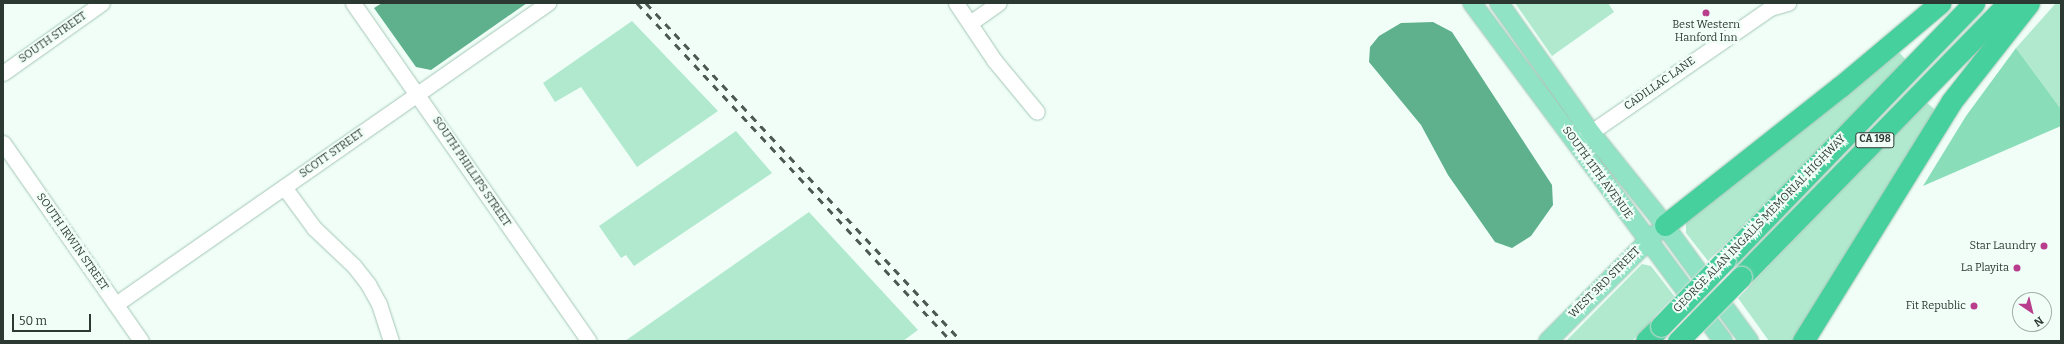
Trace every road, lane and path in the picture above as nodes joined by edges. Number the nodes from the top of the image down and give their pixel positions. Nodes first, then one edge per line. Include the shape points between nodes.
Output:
1 (102, 3) edge
2 (353, 3) edge
3 (548, 3) edge
4 (956, 3) edge
5 (999, 3) edge
6 (1472, 3) edge
7 (1499, 3) edge
8 (1788, 3) edge
9 (1940, 3) edge
10 (1974, 3) edge
11 (2008, 3) edge
12 (2029, 3) edge
13 (970, 23) junction
14 (3, 73) edge
15 (418, 94) junction
16 (1037, 112) dead end
17 (1590, 132) junction
18 (3, 143) edge
19 (1576, 143) junction
20 (284, 187) junction
21 (1664, 225) junction
22 (1647, 241) junction
23 (116, 304) junction
24 (141, 341) edge
25 (391, 341) edge
26 (590, 341) edge
27 (1548, 341) edge
28 (1646, 341) edge
29 (1678, 341) edge
30 (1723, 341) edge
31 (1749, 341) edge
32 (1803, 341) edge

1 - 14 street, SOUTH STREET
2 - 15 street, SOUTH PHILLIPS STREET
3 - 15 street, SCOTT STREET
4 - 13 street
5 - 13 street
6 - 19 main road, SOUTH 11TH AVENUE
7 - 17 main road, SOUTH 11TH AVENUE
8 - 17 street, CADILLAC LANE via 1770,8
9 - 21 highway via 1829,96
10 - 28 highway, GEORGE ALAN INGALLS MEMORIAL HIGHWAY / CA 198, bridge
11 - 29 highway, GEORGE ALAN INGALLS MEMORIAL HIGHWAY / CA 198, bridge
12 - 32 highway via 1951,102
13 - 16 street via 994,60
15 - 20 street, SCOTT STREET
15 - 26 street, SOUTH PHILLIPS STREET
17 - 19 street, CADILLAC LANE
17 - 21 main road, SOUTH 11TH AVENUE
18 - 23 street, SOUTH IRWIN STREET
19 - 22 main road, SOUTH 11TH AVENUE
20 - 23 street, SCOTT STREET
20 - 25 street via 314,228 364,278 379,304
21 - 22 main road, WEST 3RD STREET
21 - 31 main road, SOUTH 11TH AVENUE
22 - 27 main road, WEST 3RD STREET
22 - 30 main road, SOUTH 11TH AVENUE
23 - 24 street, SOUTH IRWIN STREET

